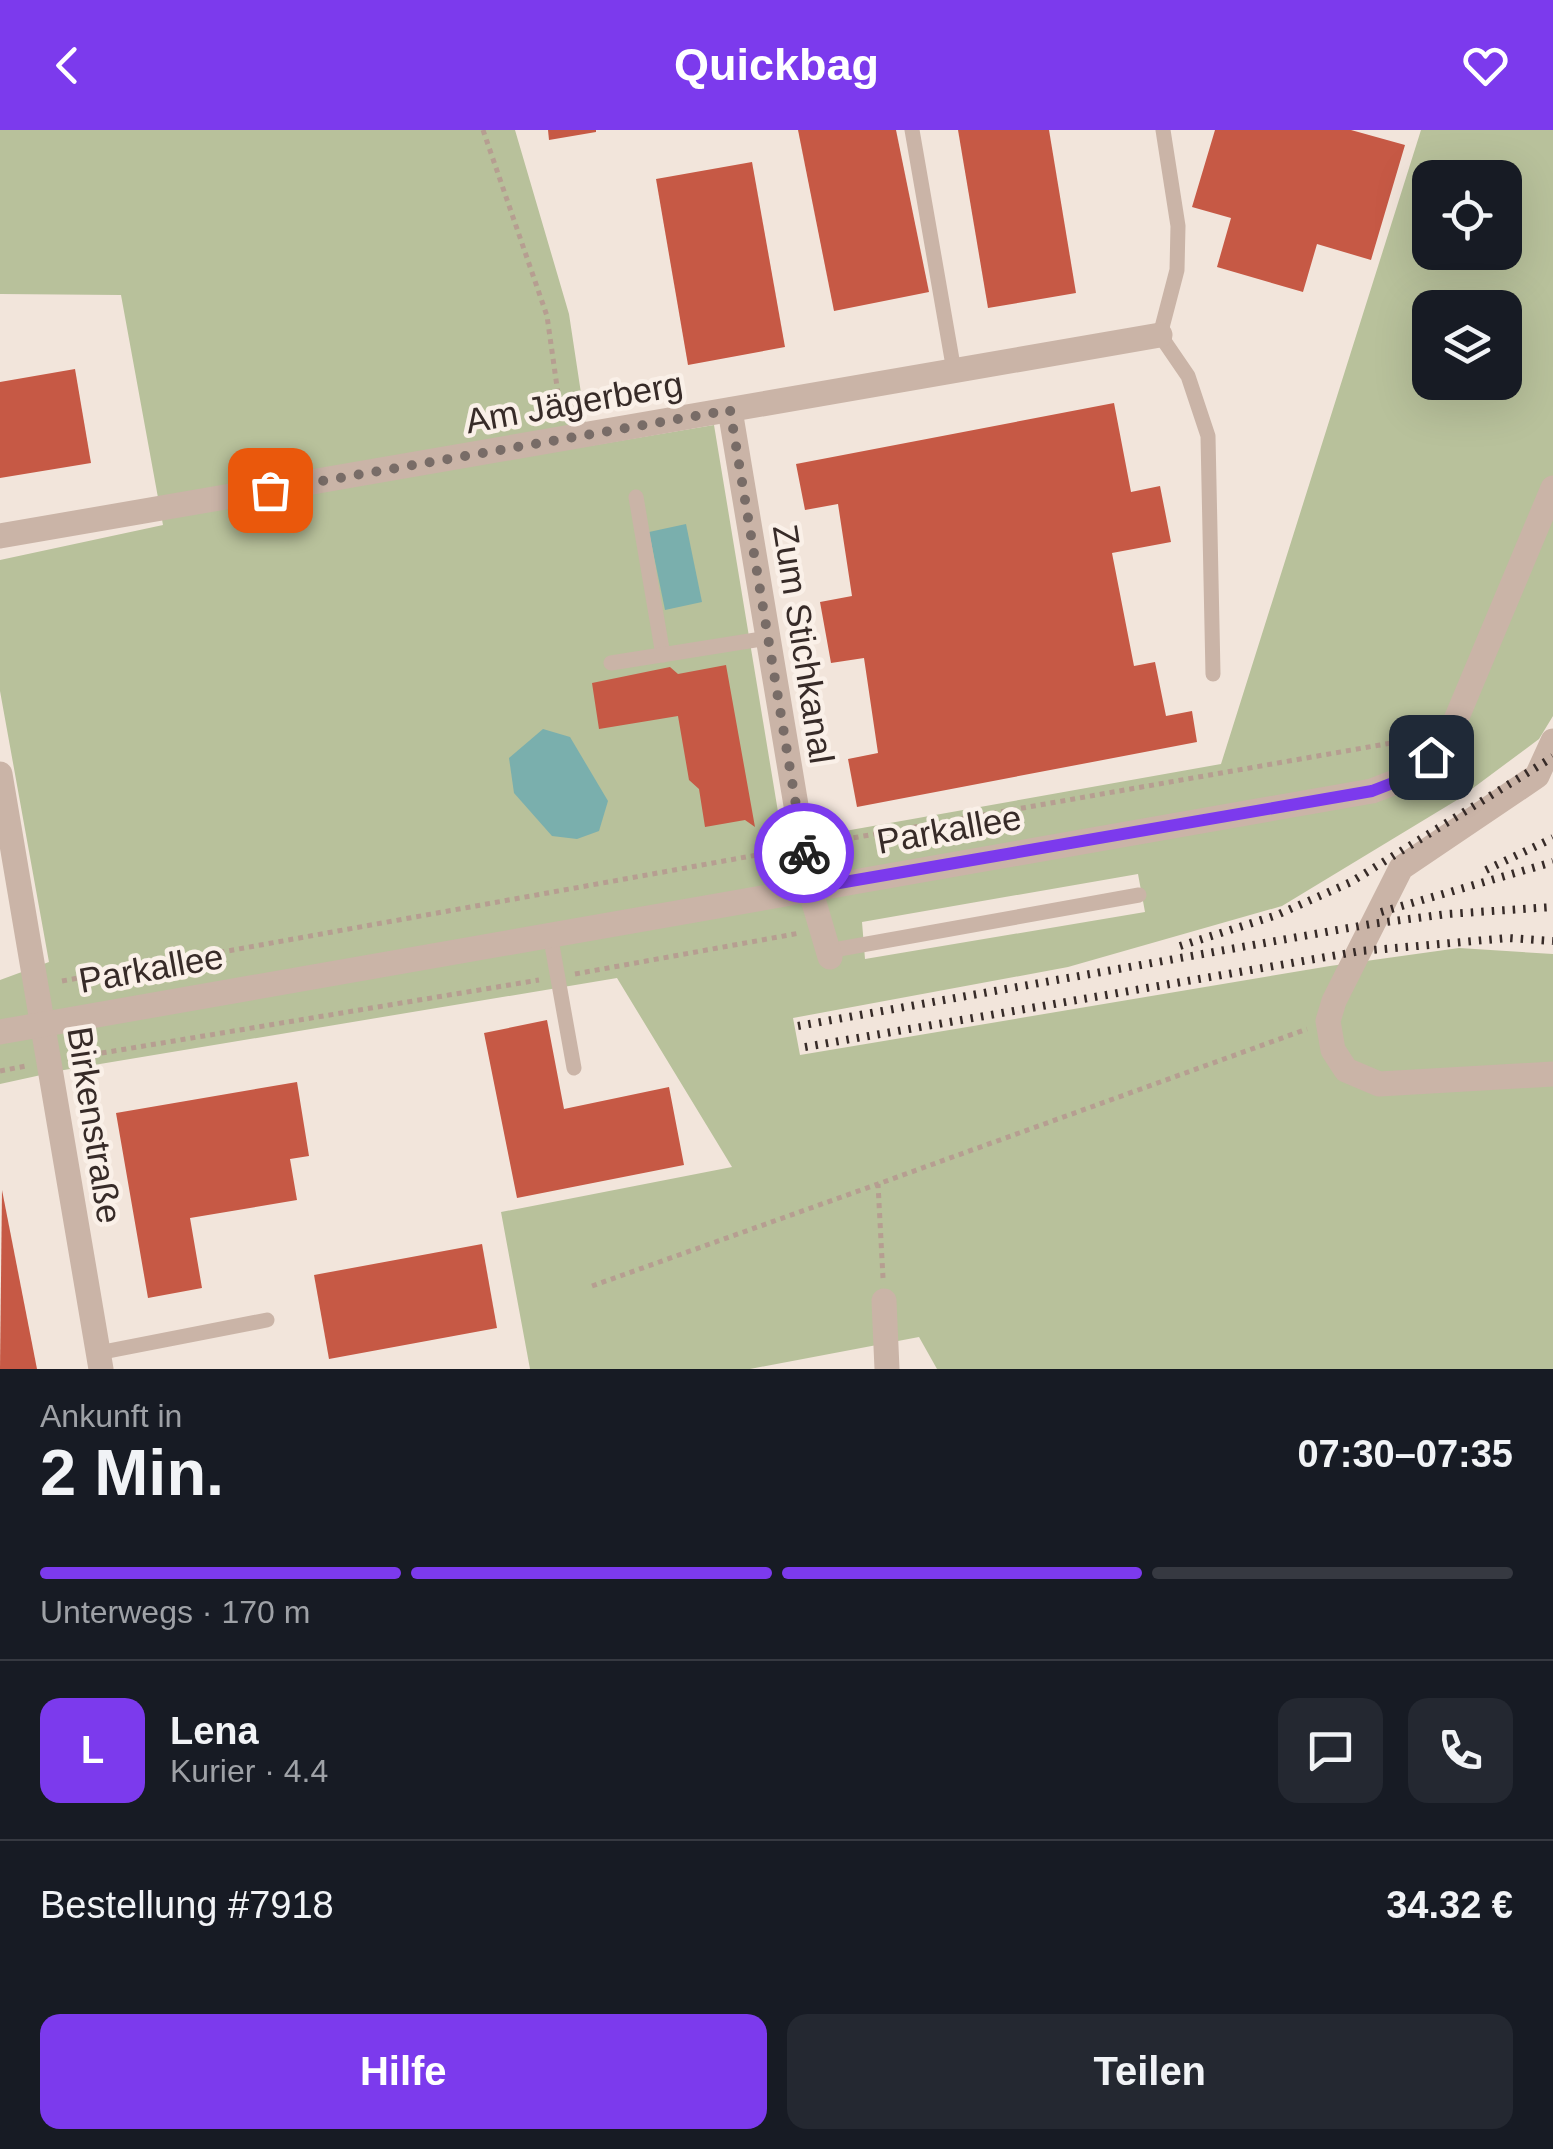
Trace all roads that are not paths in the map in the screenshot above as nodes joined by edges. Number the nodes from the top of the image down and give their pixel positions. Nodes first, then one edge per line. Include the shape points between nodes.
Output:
1 (912, 130) edge
2 (1163, 130) edge
3 (1160, 335) junction
4 (954, 371) junction
5 (730, 410) junction
6 (1553, 488) edge
7 (636, 497) dead end
8 (0, 536) edge
9 (768, 638) junction
10 (663, 655) junction
11 (611, 663) dead end
12 (1213, 674) dead end
13 (1553, 741) edge
14 (0, 774) edge
15 (810, 888) junction
16 (1139, 895) dead end
17 (550, 934) junction
18 (826, 946) joint
19 (43, 1023) junction
20 (0, 1032) edge
21 (574, 1068) dead end
22 (1553, 1074) edge
23 (884, 1301) road end
24 (267, 1320) dead end
25 (99, 1361) edge
26 (887, 1369) edge

1 - 4 lane
2 - 3 lane via 1178,270
3 - 4 street, Am Jägerberg
3 - 12 lane via 1188,376 1208,436
4 - 5 street, Am Jägerberg
5 - 8 street, Am Jägerberg
5 - 9 street, Zum Stichkanal
6 - 15 street, Parkallee via 1447,741 1416,774 1372,791
7 - 10 lane
9 - 10 lane
9 - 15 street, Zum Stichkanal
10 - 11 lane
13 - 22 street via 1537,776 1401,868 1328,1021 1333,1050 1346,1070 1379,1084
14 - 19 street, Birkenstraße
15 - 17 street, Parkallee
15 - 18 street, Zum Stichkanal
16 - 18 lane
17 - 19 street, Parkallee
17 - 21 lane
19 - 20 street, Parkallee
19 - 25 street, Birkenstraße
23 - 26 street
24 - 25 lane

